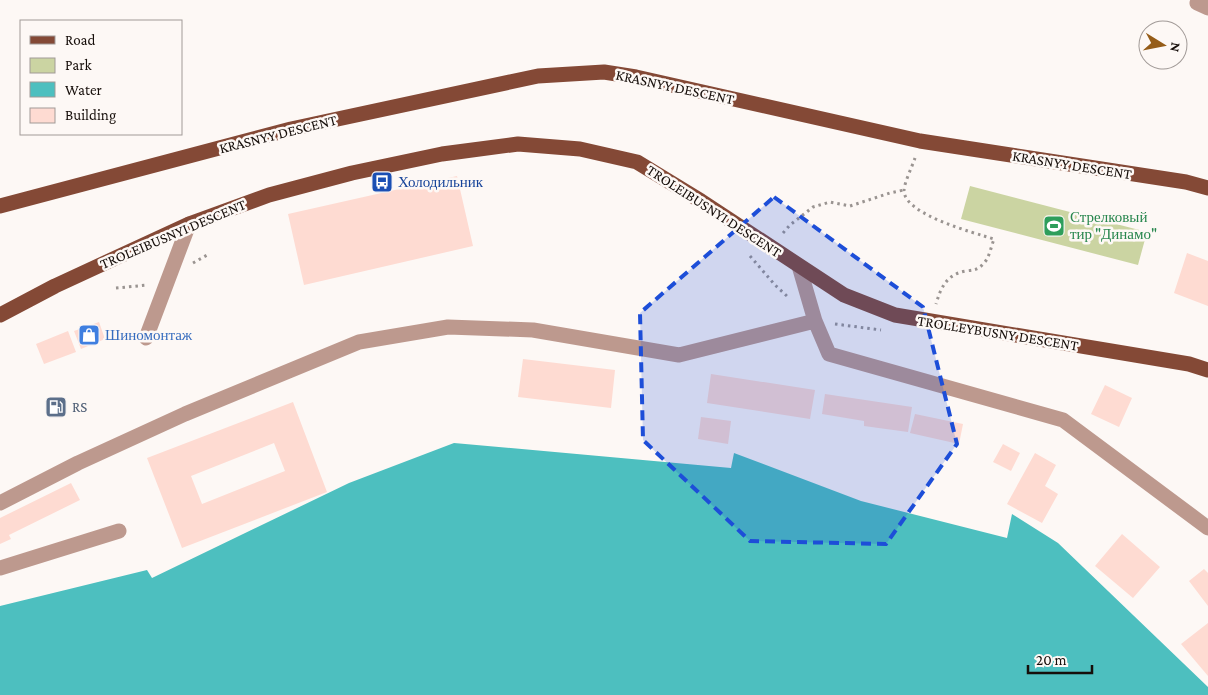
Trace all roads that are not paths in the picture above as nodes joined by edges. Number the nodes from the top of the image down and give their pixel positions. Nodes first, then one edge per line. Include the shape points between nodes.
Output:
1 (1208, 188) edge
2 (0, 206) edge
3 (189, 224) junction
4 (799, 266) junction
5 (0, 315) edge
6 (814, 321) junction
7 (146, 338) dead end
8 (1208, 370) edge
9 (0, 503) edge
10 (1208, 528) edge
11 (119, 531) dead end
12 (0, 568) edge

1 - 2 main road, KRASNYY DESCENT via 920,142 604,72 538,76 290,129
3 - 4 main road, TROLEIBUSNYI DESCENT via 269,195 352,173 442,154 518,144 580,149 637,162 701,200
3 - 5 main road, TROLEIBUSNYI DESCENT
3 - 7 lane
4 - 6 lane
4 - 8 main road, TROLLEYBUSNY DESCENT via 844,295 895,315
6 - 9 lane via 678,355 533,330 448,327 359,342 185,414
6 - 10 lane via 829,354 1063,420
11 - 12 lane

